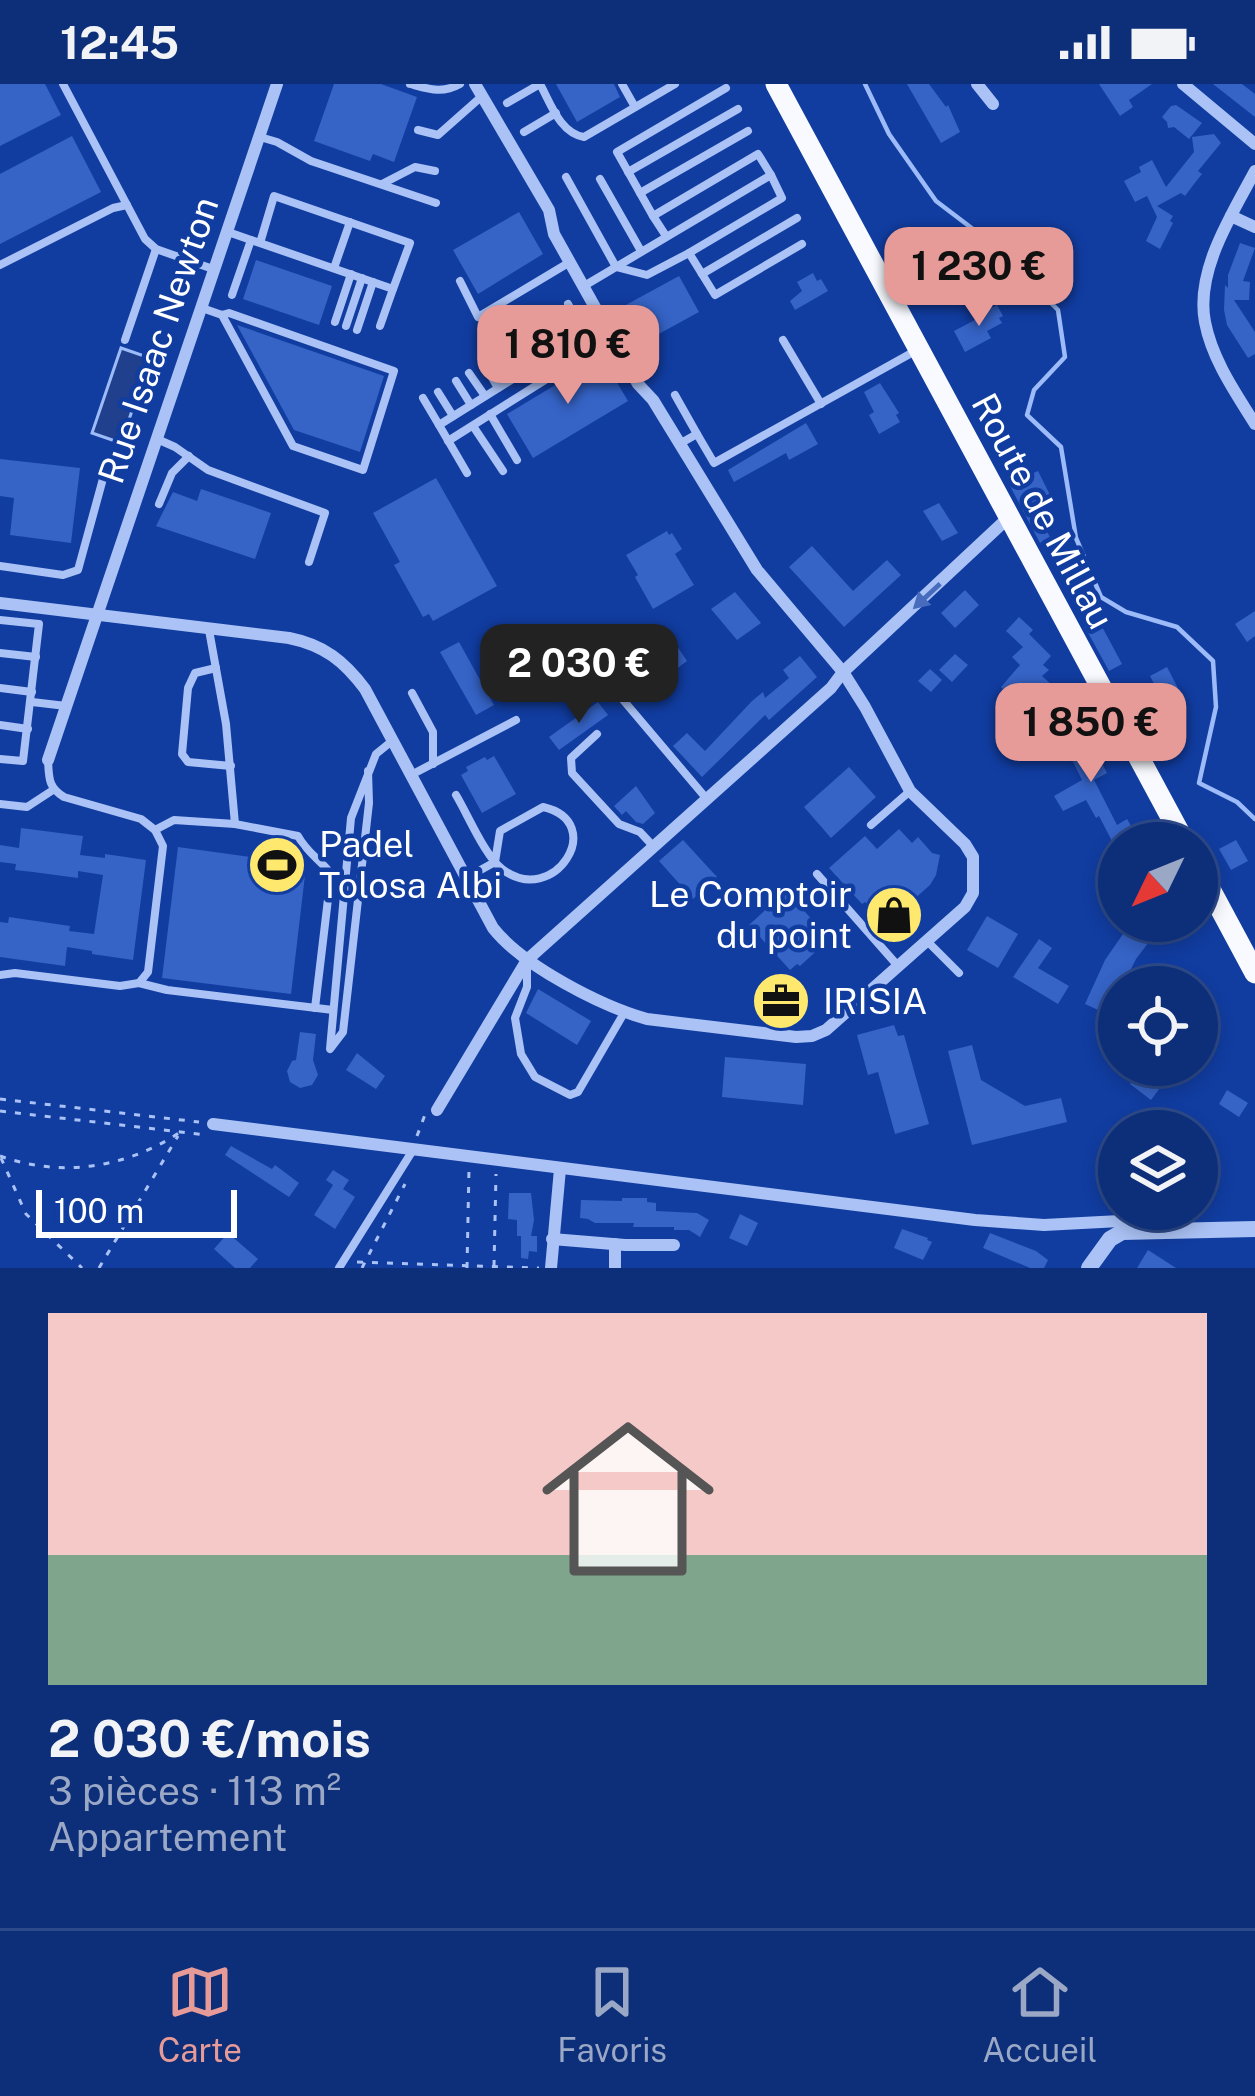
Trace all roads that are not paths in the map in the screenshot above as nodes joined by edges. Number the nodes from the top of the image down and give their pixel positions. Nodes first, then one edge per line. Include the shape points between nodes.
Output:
1 (63, 84) edge
2 (277, 84) edge
3 (410, 84) edge
4 (460, 84) edge
5 (540, 84) edge
6 (622, 84) edge
7 (675, 84) edge
8 (776, 84) edge
9 (977, 84) edge
10 (1183, 84) edge
11 (433, 88) edge
12 (726, 88) dead end
13 (478, 90) edge
14 (507, 103) dead end
15 (993, 104) dead end
16 (635, 107) junction
17 (738, 109) dead end
18 (556, 113) junction
19 (418, 130) dead end
20 (748, 131) dead end
21 (524, 132) dead end
22 (259, 136) junction
23 (1255, 144) edge
24 (436, 171) dead end
25 (1255, 171) edge
26 (628, 172) junction
27 (771, 175) junction
28 (566, 177) dead end
29 (600, 179) dead end
30 (381, 184) junction
31 (640, 194) junction
32 (436, 203) dead end
33 (128, 206) junction
34 (653, 215) junction
35 (1231, 215) junction
36 (796, 218) dead end
37 (350, 222) junction
38 (1255, 227) edge
39 (226, 232) junction
40 (666, 236) junction
41 (255, 242) junction
42 (802, 244) dead end
43 (156, 249) junction
44 (641, 251) junction
45 (689, 253) junction
46 (570, 262) junction
47 (0, 266) edge
48 (616, 267) junction
49 (334, 268) junction
50 (214, 270) junction
51 (351, 274) junction
52 (702, 274) junction
53 (362, 278) junction
54 (460, 281) dead end
55 (374, 282) junction
56 (584, 286) junction
57 (393, 289) junction
58 (232, 296) dead end
59 (568, 304) dead end
60 (201, 307) junction
61 (222, 315) junction
62 (550, 316) dead end
63 (335, 322) dead end
64 (604, 322) junction
65 (346, 326) dead end
66 (380, 326) dead end
67 (357, 330) dead end
68 (526, 334) dead end
69 (585, 334) junction
70 (509, 339) dead end
71 (125, 340) dead end
72 (783, 340) dead end
73 (568, 345) junction
74 (919, 350) junction
75 (498, 354) dead end
76 (484, 364) dead end
77 (536, 365) junction
78 (469, 373) dead end
79 (513, 379) junction
80 (456, 381) dead end
81 (438, 392) dead end
82 (492, 392) junction
83 (675, 394) dead end
84 (422, 398) dead end
85 (820, 404) junction
86 (471, 405) junction
87 (501, 408) junction
88 (490, 415) junction
89 (453, 416) junction
90 (1255, 424) edge
91 (439, 425) junction
92 (473, 426) junction
93 (697, 434) junction
94 (156, 438) junction
95 (448, 441) junction
96 (680, 444) junction
97 (189, 456) junction
98 (517, 460) dead end
99 (503, 471) dead end
100 (467, 473) dead end
101 (104, 475) dead end
102 (159, 504) dead end
103 (1009, 517) junction
104 (309, 562) dead end
105 (0, 566) edge
106 (0, 603) edge
107 (96, 615) junction
108 (0, 620) edge
109 (209, 630) junction
110 (0, 653) edge
111 (36, 657) junction
112 (216, 668) junction
113 (843, 672) junction
114 (0, 688) edge
115 (614, 688) dead end
116 (412, 693) dead end
117 (32, 697) junction
118 (66, 706) junction
119 (516, 720) dead end
120 (0, 725) edge
121 (28, 729) junction
122 (597, 734) dead end
123 (392, 740) junction
124 (0, 759) edge
125 (48, 760) joint
126 (433, 764) junction
127 (231, 766) junction
128 (368, 771) junction
129 (411, 775) junction
130 (53, 790) junction
131 (910, 790) junction
132 (456, 795) dead end
133 (707, 799) junction
134 (0, 804) edge
135 (1174, 822) edge
136 (235, 824) junction
137 (871, 825) dead end
138 (155, 830) junction
139 (654, 847) junction
140 (495, 862) junction
141 (817, 874) dead end
142 (466, 878) junction
143 (1218, 904) edge
144 (927, 941) junction
145 (1238, 942) junction
146 (527, 961) junction
147 (1255, 964) edge
148 (898, 966) junction
149 (958, 973) dead end
150 (1255, 973) edge
151 (0, 975) edge
152 (139, 983) junction
153 (315, 1008) junction
154 (333, 1010) junction
155 (624, 1013) junction
156 (437, 1110) road end
157 (213, 1124) road end
158 (414, 1149) junction
159 (560, 1168) junction
160 (1084, 1224) junction
161 (1255, 1229) edge
162 (1131, 1231) junction
163 (552, 1239) junction
164 (1110, 1239) junction
165 (615, 1244) junction
166 (674, 1245) dead end
167 (341, 1265) edge
168 (550, 1268) edge
169 (616, 1268) edge
170 (1090, 1268) edge

1 - 33 lane
2 - 22 street, Rue Isaac Newton
3 - 11 lane
4 - 11 lane
5 - 14 lane
5 - 18 lane
6 - 16 lane
7 - 16 lane
8 - 74 main road, Route de Millau
9 - 15 street
10 - 23 street
12 - 26 lane via 617,152
13 - 19 lane via 438,135
13 - 46 street
16 - 18 lane via 584,137
17 - 26 lane
18 - 21 lane
20 - 31 lane
22 - 30 lane
22 - 39 street, Rue Isaac Newton
24 - 30 lane via 415,166
25 - 35 street
26 - 31 lane
27 - 34 lane via 758,154
27 - 40 lane
27 - 45 lane via 782,198
28 - 48 lane
29 - 44 lane
30 - 32 lane
31 - 34 lane
33 - 43 lane
33 - 47 lane
34 - 40 lane
35 - 38 street
35 - 90 street via 1207,271 1204,317 1214,352
36 - 52 lane
37 - 41 lane via 274,196
37 - 49 lane
37 - 57 lane via 410,243
39 - 41 lane
39 - 50 street, Rue Isaac Newton
40 - 44 lane
41 - 49 lane
41 - 58 lane
42 - 52 lane via 715,295
43 - 50 lane
43 - 71 lane
44 - 48 lane
45 - 48 lane via 647,275
45 - 52 lane
46 - 54 lane via 478,317
46 - 56 street
48 - 56 lane
49 - 51 lane
50 - 60 street, Rue Isaac Newton
51 - 53 lane
51 - 63 lane
53 - 55 lane
53 - 65 lane
55 - 57 lane
55 - 67 lane
56 - 64 street
57 - 66 lane
59 - 69 lane
60 - 61 lane
60 - 94 street, Rue Isaac Newton
61 - 61 lane via 293,446 363,470 394,371
62 - 73 lane
64 - 69 lane
64 - 96 street
68 - 77 lane
69 - 73 lane
70 - 77 lane
72 - 85 lane
73 - 77 lane
74 - 85 lane
74 - 103 main road, Route de Millau
75 - 79 lane
76 - 82 lane
77 - 79 lane
77 - 87 lane via 545,380
78 - 82 lane
79 - 82 lane
80 - 86 lane
81 - 89 lane
82 - 86 lane
82 - 87 lane
83 - 93 lane
84 - 91 lane
85 - 93 lane via 714,464
86 - 89 lane
87 - 88 lane
88 - 92 lane
88 - 98 lane
89 - 91 lane
91 - 95 lane
92 - 95 lane
92 - 99 lane
93 - 96 lane
94 - 97 lane
94 - 107 street, Rue Isaac Newton
95 - 100 lane
96 - 113 street via 757,570
97 - 102 lane
97 - 104 lane via 325,513
101 - 105 lane via 78,570
103 -> 113 street
103 - 135 main road, Route de Millau
106 - 107 street
107 - 109 street
107 - 118 street, Rue Isaac Newton
108 - 111 lane via 39,624
109 - 112 lane
109 - 123 street via 326,650 365,689
110 - 111 lane
111 - 117 lane
112 - 127 lane
112 - 127 lane via 195,673 188,688 182,754 188,762
113 - 131 street
113 - 133 street
114 - 117 lane
115 - 133 lane
116 - 126 lane via 433,732
117 - 118 lane
117 - 121 lane
118 - 125 street, Rue Isaac Newton
119 - 126 lane
120 - 121 lane
121 - 124 lane via 23,761
122 - 139 lane via 571,758 572,773 619,824
123 - 128 lane
123 - 129 street
125 - 130 lane
126 - 129 lane
127 - 136 lane
128 - 154 lane via 351,818
128 - 154 lane via 344,1032 330,1049
129 - 142 street
130 - 134 lane via 27,807
130 - 138 lane
131 - 137 lane
131 - 144 street via 965,844 975,871 965,907
132 - 140 lane
133 - 139 street
136 - 138 lane via 174,820
136 - 153 lane via 298,836 331,874
138 - 152 lane via 163,846 148,973
139 - 146 street
140 - 140 lane via 522,879 546,877 566,864 574,846 570,825 543,807 500,831
140 - 142 lane
141 - 148 lane
142 - 146 street via 493,928
143 - 145 main road
144 - 148 street
144 - 149 lane
145 - 147 main road
145 - 150 main road
146 - 155 street
146 - 155 lane via 515,1018 535,1077 578,1092
146 - 156 street
148 - 155 street via 812,1036
151 - 152 lane
152 - 153 lane
153 - 154 lane
157 - 158 street
158 - 159 street
158 - 167 lane
159 - 160 street via 975,1220
159 - 163 street
160 - 162 street via 1120,1221
160 - 164 street
161 - 162 street
162 - 164 street
163 - 165 street
163 - 168 street
164 - 170 street
165 - 166 street
165 - 169 street

